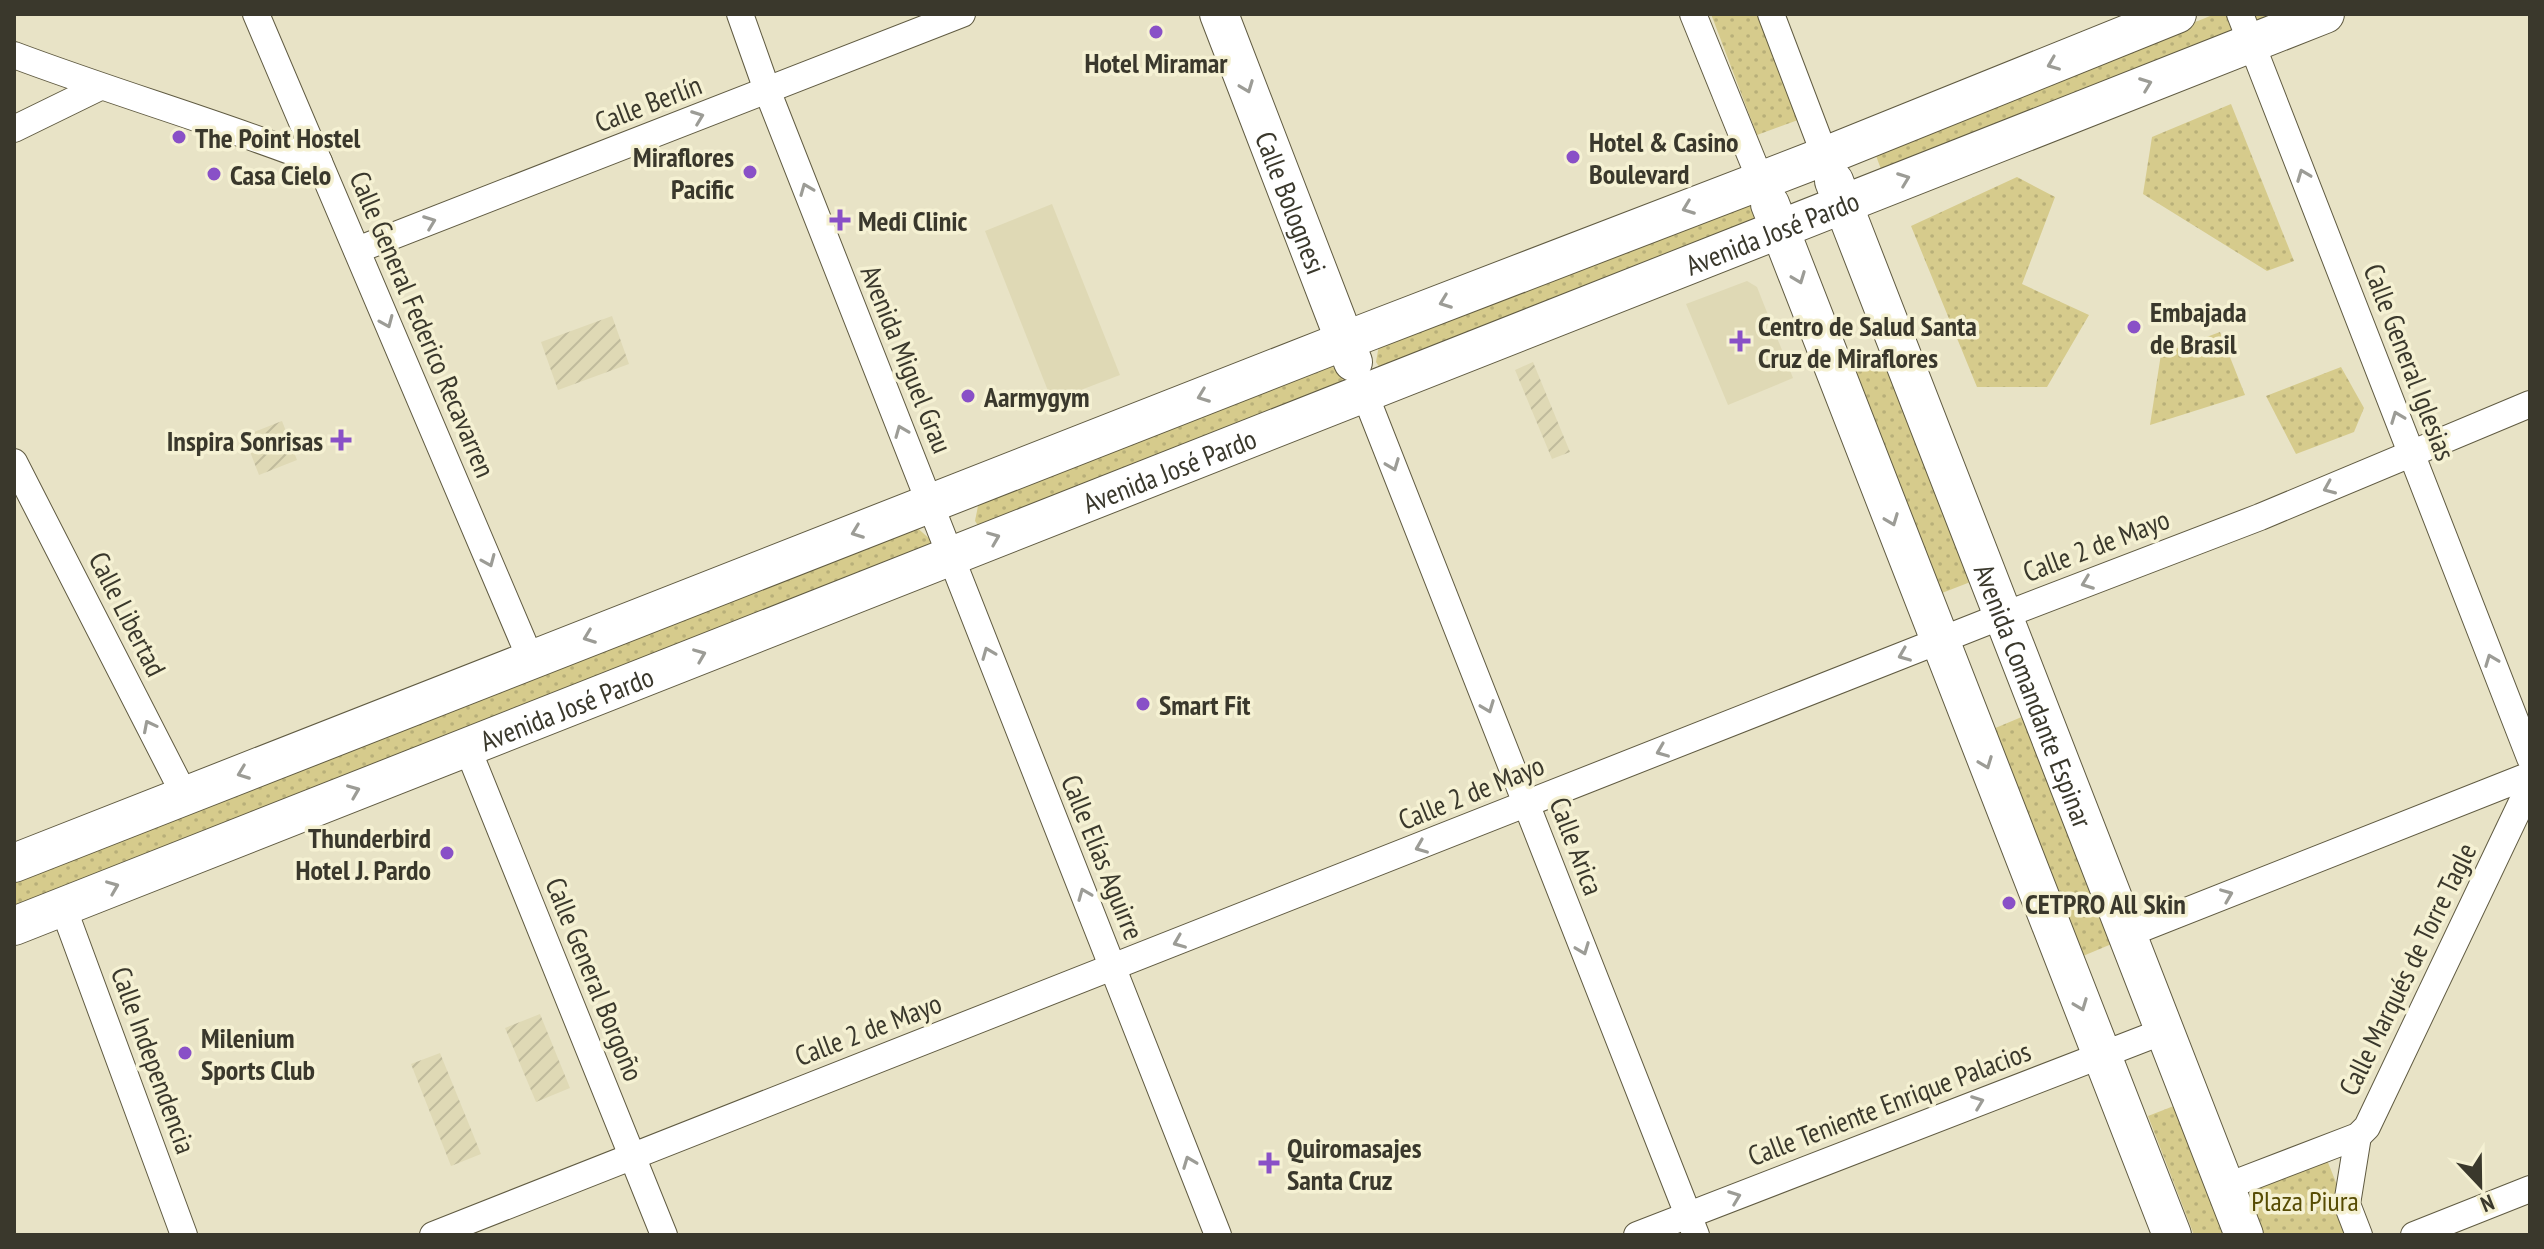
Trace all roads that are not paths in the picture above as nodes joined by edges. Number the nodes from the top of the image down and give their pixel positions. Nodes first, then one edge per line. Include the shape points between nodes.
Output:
1 (256, 14) edge
2 (740, 14) edge
3 (962, 14) edge
4 (1219, 14) edge
5 (1693, 14) edge
6 (1771, 14) edge
7 (2177, 14) edge
8 (2325, 14) edge
9 (2246, 28) edge
10 (14, 55) edge
11 (100, 87) junction
12 (767, 90) junction
13 (14, 129) edge
14 (1825, 156) junction
15 (319, 162) junction
16 (1760, 179) junction
17 (1842, 203) junction
18 (1779, 228) junction
19 (357, 250) junction
20 (1344, 341) junction
21 (1364, 392) junction
22 (2530, 404) edge
23 (2410, 453) junction
24 (14, 462) edge
25 (930, 503) junction
26 (949, 556) junction
27 (2002, 616) junction
28 (1938, 641) junction
29 (531, 660) junction
30 (2519, 706) edge
31 (467, 747) junction
32 (2530, 758) edge
33 (2530, 775) edge
34 (2530, 785) edge
35 (2490, 791) junction
36 (185, 796) junction
37 (1526, 805) junction
38 (2511, 828) junction
39 (14, 863) edge
40 (63, 907) junction
41 (14, 926) edge
42 (2128, 934) junction
43 (1113, 968) junction
44 (2164, 1031) junction
45 (2100, 1055) junction
46 (2358, 1136) junction
47 (631, 1155) junction
48 (2225, 1187) junction
49 (2530, 1189) edge
50 (1692, 1225) edge
51 (184, 1235) edge
52 (433, 1235) edge
53 (664, 1235) edge
54 (1218, 1235) edge
55 (1637, 1235) edge
56 (2172, 1235) edge
57 (2244, 1235) edge
58 (2359, 1235) edge
59 (2414, 1235) edge

1 - 15 street, Calle General Federico Recavarren
2 - 12 street, Avenida Miguel Grau
3 - 12 street, Calle Berlín
4 -> 20 main road, Calle Bolognesi
5 - 16 street
6 - 14 street
7 -> 14 main road, Avenida José Pardo
8 - 9 main road, Avenida José Pardo
17 -> 9 main road, Avenida José Pardo
23 -> 9 street, Calle General Iglesias
10 - 11 street
11 - 13 street
11 - 15 street
19 -> 12 street, Calle Berlín
25 -> 12 street, Avenida Miguel Grau
14 - 16 main road, Avenida José Pardo
14 - 17 main road, Avenida Comandante Espinar
15 - 19 street, Calle General Federico Recavarren
16 - 18 main road
16 -> 20 main road, Avenida José Pardo
17 - 18 main road, Avenida José Pardo
17 - 27 main road, Avenida Comandante Espinar
18 - 21 main road, Avenida José Pardo
18 -> 28 main road
19 -> 29 street, Calle General Federico Recavarren
20 - 21 main road, Calle Bolognesi
20 -> 25 main road, Avenida José Pardo
26 -> 21 main road, Avenida José Pardo
21 -> 37 street, Calle Arica
22 - 23 street, Calle 2 de Mayo
23 -> 27 street, Calle 2 de Mayo
30 -> 23 street, Calle General Iglesias
36 -> 24 street, Calle Libertad
25 - 26 street, Calle Elías Aguirre
25 -> 29 main road, Avenida José Pardo
31 -> 26 main road, Avenida José Pardo
43 -> 26 street, Calle Elías Aguirre
27 - 28 street, Calle 2 de Mayo
27 - 42 main road, Avenida Comandante Espinar
28 -> 37 street, Calle 2 de Mayo
28 -> 45 main road
29 -> 36 main road, Avenida José Pardo
30 - 32 street, Calle General Iglesias
40 -> 31 main road, Avenida José Pardo
31 - 47 street, Calle General Borgoño
33 - 35 street
34 - 38 street, Calle Marqués de Torre Tagle
35 - 38 street, Calle Marqués de Torre Tagle via 2509,805
42 -> 35 street
36 - 39 main road, Avenida José Pardo
37 -> 43 street, Calle 2 de Mayo
37 -> 50 street, Calle Arica
38 - 46 street, Calle Marqués de Torre Tagle via 2367,1127
40 - 41 main road, Avenida José Pardo
40 - 51 street, Calle Independencia
42 - 44 main road, Avenida Comandante Espinar
43 - 47 street, Calle 2 de Mayo
54 -> 43 street, Calle Elías Aguirre
44 - 45 street, Calle Teniente Enrique Palacios
44 - 48 main road, Avenida Comandante Espinar
50 -> 45 street, Calle Teniente Enrique Palacios
45 - 56 main road
46 - 48 street, Calle Marqués de Torre Tagle
46 - 58 street, Calle Marqués de Torre Tagle via 2347,1204
47 - 52 street, Calle 2 de Mayo
47 - 53 street, Calle General Borgoño
48 - 57 main road, Avenida Comandante Espinar
49 - 59 street
50 - 55 street, Calle Teniente Enrique Palacios

